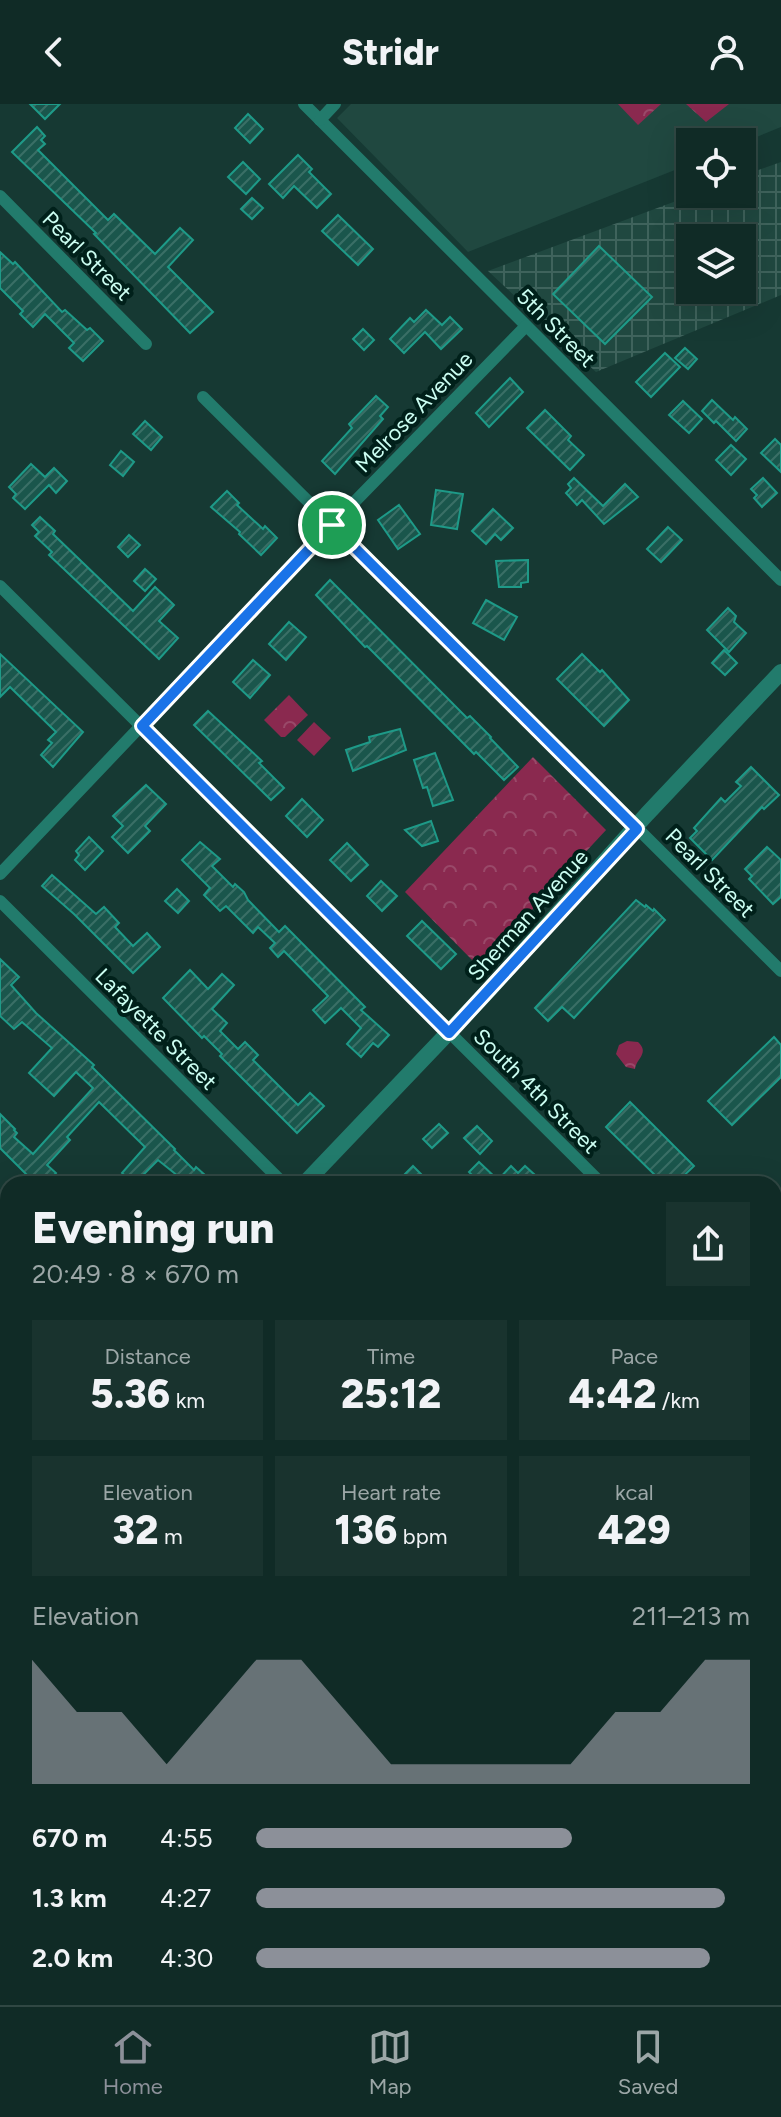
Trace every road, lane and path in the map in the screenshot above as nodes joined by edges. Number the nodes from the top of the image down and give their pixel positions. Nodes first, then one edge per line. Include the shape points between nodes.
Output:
1 (304, 104) edge
2 (335, 104) edge
3 (320, 120) junction
4 (0, 196) edge
5 (526, 326) junction
6 (146, 344) dead end
7 (203, 397) dead end
8 (332, 525) junction
9 (781, 580) edge
10 (0, 586) edge
11 (781, 672) edge
12 (142, 726) junction
13 (637, 829) junction
14 (0, 874) edge
15 (0, 901) edge
16 (781, 971) edge
17 (449, 1033) junction
18 (276, 1176) edge
19 (312, 1176) edge
20 (594, 1176) edge

1 - 3 street, 5th Street
2 - 3 street
3 - 5 street, 5th Street
4 - 6 street, Pearl Street
5 - 8 street, Melrose Avenue
5 - 9 street, 5th Street
7 - 8 street, Pearl Street
8 - 12 street, Melrose Avenue
8 - 13 street, Pearl Street
10 - 12 street, South 4th Street
11 - 13 street, Sherman Avenue
12 - 14 street, Melrose Avenue
12 - 17 street, South 4th Street
13 - 16 street, Pearl Street
13 - 17 street, Sherman Avenue
15 - 18 street, Lafayette Street
17 - 19 street, Sherman Avenue
17 - 20 street, South 4th Street

